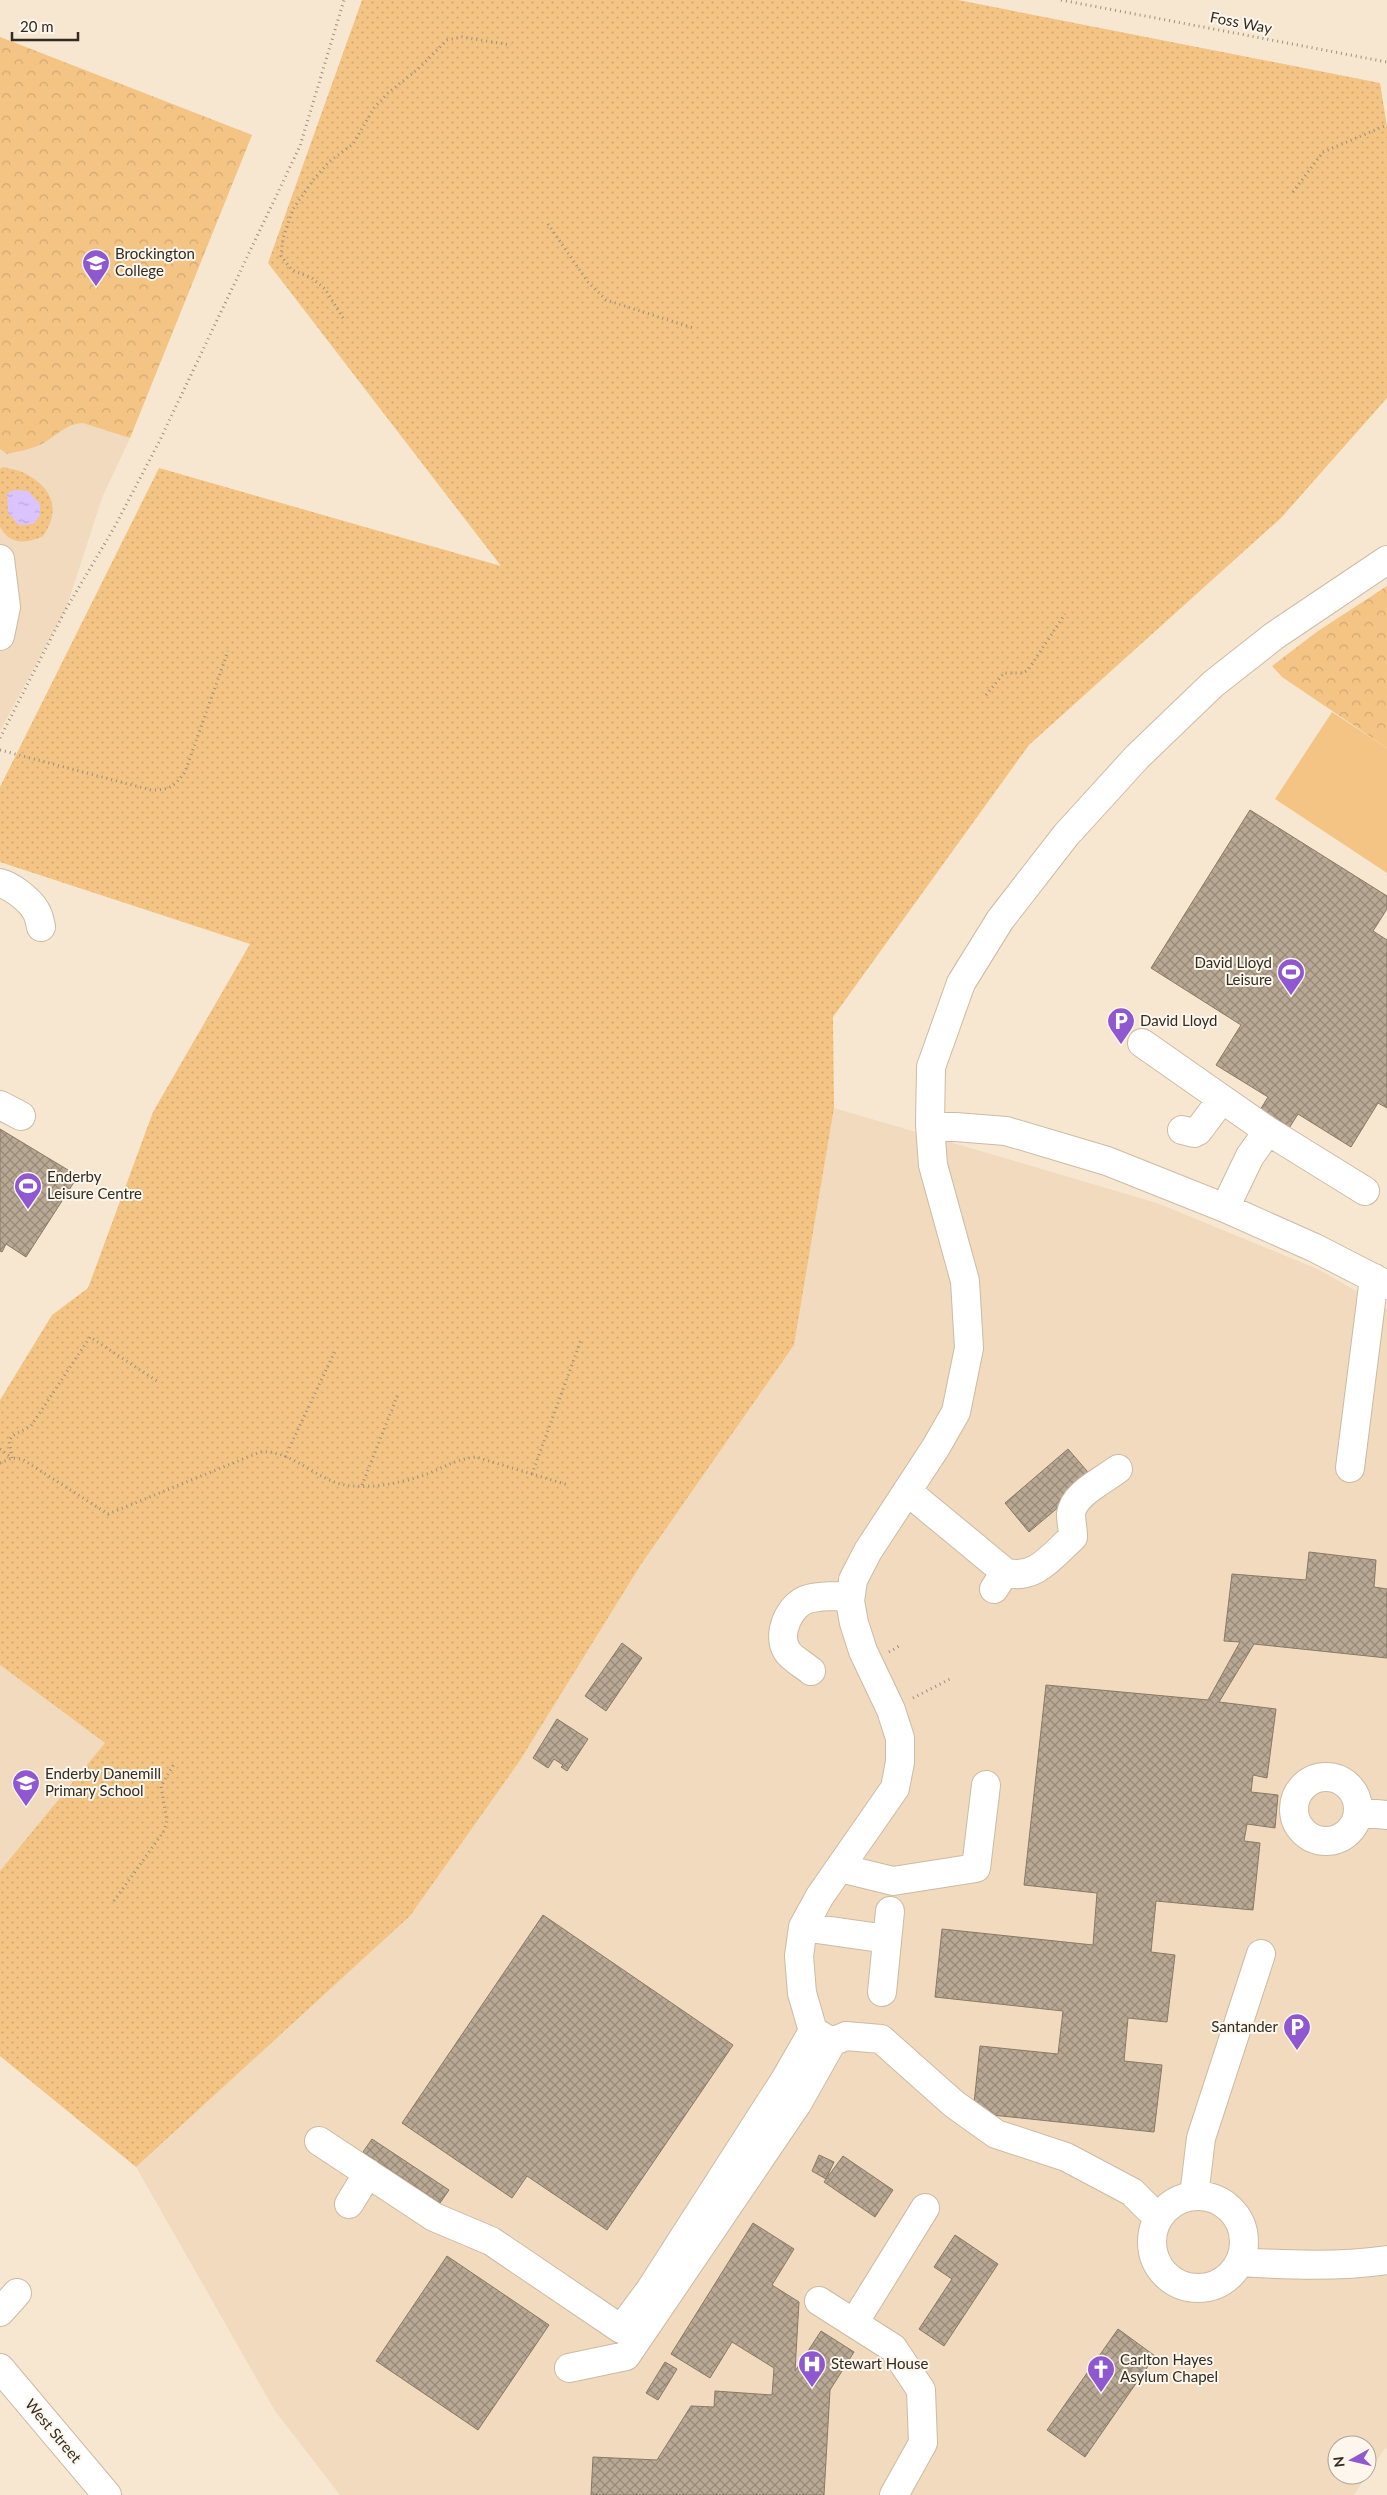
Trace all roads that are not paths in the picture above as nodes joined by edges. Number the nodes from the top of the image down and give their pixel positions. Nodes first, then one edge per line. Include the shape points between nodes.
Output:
1 (0, 559) edge
2 (1387, 560) edge
3 (0, 636) edge
4 (0, 883) edge
5 (41, 928) dead end
6 (1142, 1043) dead end
7 (1222, 1099) junction
8 (930, 1125) junction
9 (1182, 1130) dead end
10 (1268, 1131) junction
11 (1365, 1191) dead end
12 (1226, 1208) junction
13 (1381, 1281) edge
14 (1350, 1468) dead end
15 (1118, 1469) dead end
16 (907, 1491) junction
17 (850, 1596) junction
18 (810, 1671) dead end
19 (986, 1785) dead end
20 (1358, 1812) dead end
21 (1387, 1815) edge
22 (840, 1868) junction
23 (890, 1911) dead end
24 (803, 1927) junction
25 (887, 1939) junction
26 (1261, 1954) dead end
27 (882, 1992) dead end
28 (823, 2036) junction
29 (320, 2141) dead end
30 (368, 2173) junction
31 (1194, 2196) junction
32 (349, 2204) dead end
33 (925, 2208) dead end
34 (1158, 2218) junction
35 (1387, 2260) edge
36 (1240, 2262) junction
37 (819, 2300) dead end
38 (854, 2323) junction
39 (0, 2368) edge
40 (569, 2368) dead end
41 (107, 2495) edge
42 (894, 2495) edge

1 - 3 street via 6,607
2 - 8 street via 1274,636 1213,684 1136,757 1066,835 1000,920 961,983 931,1067
4 - 5 street via 32,905
6 - 7 street
7 - 9 street via 1198,1131
7 - 10 street
8 - 12 street via 1006,1131 1106,1161
8 - 16 street via 933,1165 965,1281 969,1348 956,1412
10 - 11 street
10 - 12 street via 1250,1156
12 - 13 street
13 - 14 street
15 - 16 street via 1083,1494 1073,1506 1073,1537 1067,1543 1029,1574 999,1581
16 - 17 street via 868,1551 853,1580
17 - 18 street via 806,1599 795,1607 784,1626 787,1651
17 - 22 street via 863,1651 900,1738 900,1762 895,1788
19 - 22 street via 976,1868 893,1881
20 - 21 street
22 - 24 street
23 - 25 street
24 - 25 street
24 - 28 street via 799,1956 802,1993
25 - 27 street
26 - 31 street via 1201,2138
28 - 30 street via 786,2078 621,2330 491,2242 434,2217
28 - 34 street via 881,2039 954,2104 996,2134 1066,2157 1132,2192
28 - 40 street via 797,2104 626,2356
29 - 30 street
30 - 32 street
31 - 34 street via 1180,2199
31 - 36 street via 1208,2197 1232,2210 1244,2235
33 - 38 street
34 - 36 street via 1152,2232 1152,2247 1164,2274 1176,2283 1190,2288 1205,2288 1219,2283
35 - 36 street via 1354,2264
37 - 38 street
38 - 42 street via 893,2348 920,2390 923,2443
39 - 41 street, West Street

